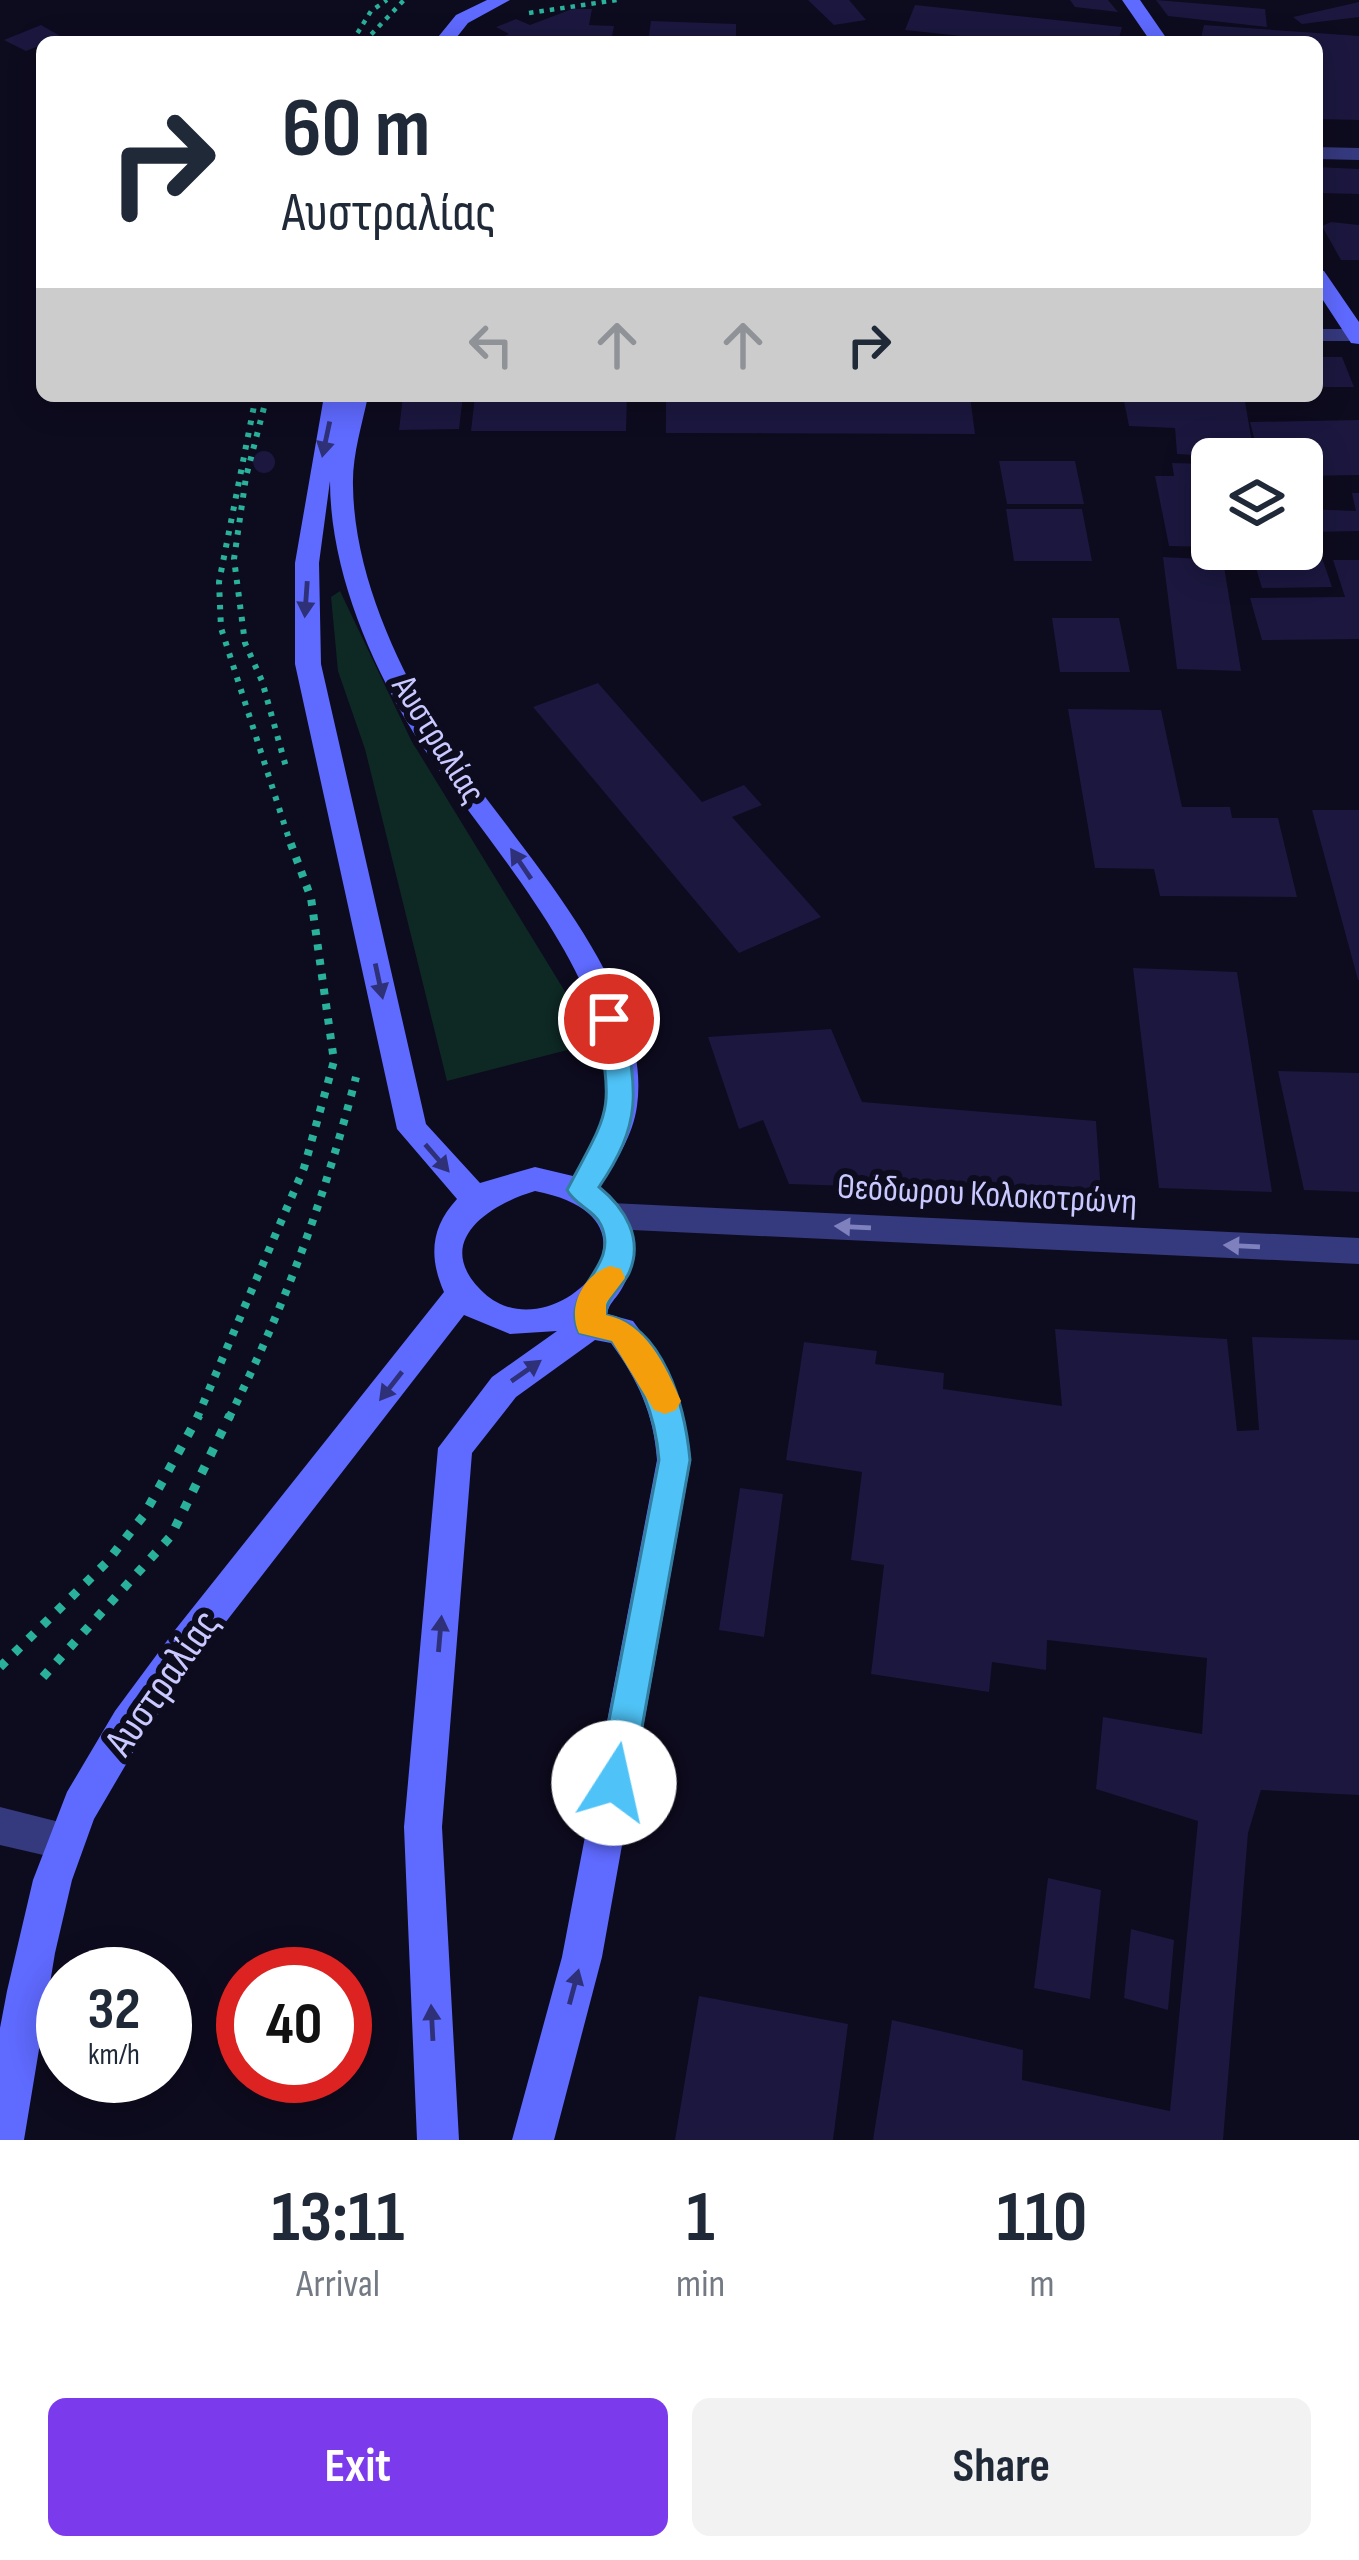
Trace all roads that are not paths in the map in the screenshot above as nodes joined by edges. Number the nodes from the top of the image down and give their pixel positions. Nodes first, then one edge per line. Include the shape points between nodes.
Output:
1 (473, 0) edge
2 (501, 0) edge
3 (1131, 0) edge
4 (434, 36) edge
5 (448, 36) edge
6 (1156, 36) edge
7 (1323, 153) edge
8 (1359, 154) edge
9 (1323, 283) edge
10 (1323, 335) edge
11 (1358, 337) edge
12 (334, 402) edge
13 (357, 402) edge
14 (581, 1190) junction
15 (476, 1199) junction
16 (610, 1216) junction
17 (1359, 1251) edge
18 (463, 1293) junction
19 (591, 1312) junction
20 (0, 1826) edge
21 (65, 1841) junction
22 (3, 2140) edge
23 (438, 2140) edge
24 (532, 2140) edge

1 - 4 main road
2 - 5 main road via 468,14
3 - 6 main road
7 - 8 street
9 - 11 main road
10 - 11 street
12 -> 15 main road via 316,483 308,664 412,1129
14 -> 13 main road, Αυστραλίας via 620,1113 609,1019 583,963 418,719 385,653 354,563 341,485
14 - 15 main road via 536,1178
14 - 16 main road
15 - 18 main road via 449,1234 446,1257
17 -> 16 street, Θεόδωρου Κολοκοτρώνη
16 - 19 main road via 620,1248 616,1269
18 - 19 main road via 512,1319
18 -> 21 main road, Αυστραλίας via 225,1594 118,1745
23 -> 19 main road via 423,1827 455,1448 504,1388
24 -> 19 main road via 582,1957 674,1460 656,1378 621,1330
20 - 21 street
21 - 22 main road, Αυστραλίας

